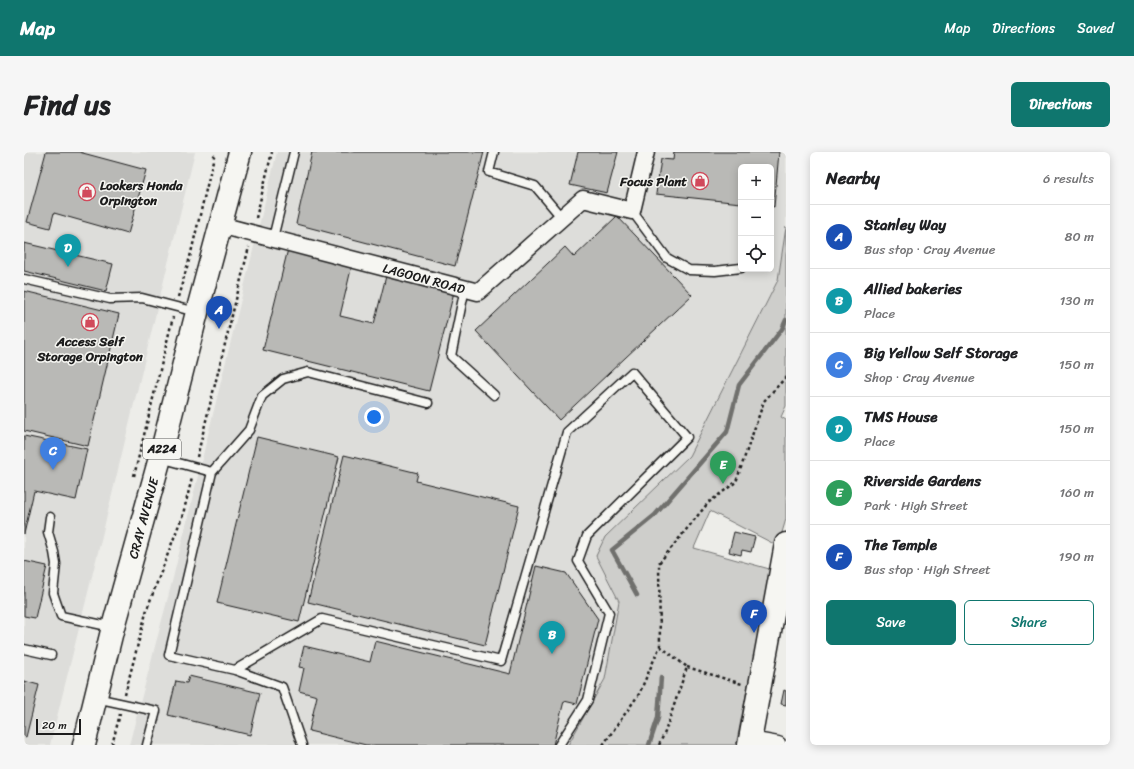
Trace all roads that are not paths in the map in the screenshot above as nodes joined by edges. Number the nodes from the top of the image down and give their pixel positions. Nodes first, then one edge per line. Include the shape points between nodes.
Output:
1 (240, 152) edge
2 (294, 152) edge
3 (494, 152) edge
4 (646, 152) edge
5 (632, 211) junction
6 (562, 218) junction
7 (220, 225) junction
8 (273, 238) junction
9 (738, 268) edge
10 (24, 278) edge
11 (465, 288) junction
12 (197, 313) junction
13 (494, 395) dead end
14 (428, 403) dead end
15 (160, 458) junction
16 (212, 472) junction
17 (50, 517) dead end
18 (785, 548) edge
19 (113, 627) junction
20 (24, 649) edge
21 (52, 655) dead end
22 (235, 670) junction
23 (96, 697) junction
24 (750, 742) edge
25 (84, 745) edge
26 (147, 745) edge
27 (302, 745) edge
28 (559, 745) edge
29 (778, 745) edge

1 - 7 main road, CRAY AVENUE / A224
2 - 8 lane
3 - 6 lane via 489,172 535,186
4 - 5 street
5 - 6 street, LAGOON ROAD via 583,199
5 - 9 lane via 667,258 689,270
6 - 11 street, LAGOON ROAD via 478,292
7 - 8 street, LAGOON ROAD
7 - 12 main road, CRAY AVENUE / A224
8 - 11 street, LAGOON ROAD
10 - 12 lane via 110,299 142,298
11 - 13 lane via 451,356
12 - 15 main road, CRAY AVENUE / A224
14 - 16 lane via 308,372 283,379 262,396 249,430
15 - 16 lane
15 - 19 main road, CRAY AVENUE / A224
16 - 22 lane via 169,655
17 - 19 lane via 48,532 56,564 53,592 61,616
18 - 24 main road
19 - 23 main road, CRAY AVENUE / A224
20 - 21 lane
22 - 27 lane via 282,687
22 - 28 lane via 322,619 501,661 567,432 632,372 687,437 587,536 578,561 609,613 588,700
23 - 25 main road, CRAY AVENUE / A224
23 - 26 lane via 156,711
24 - 29 street

